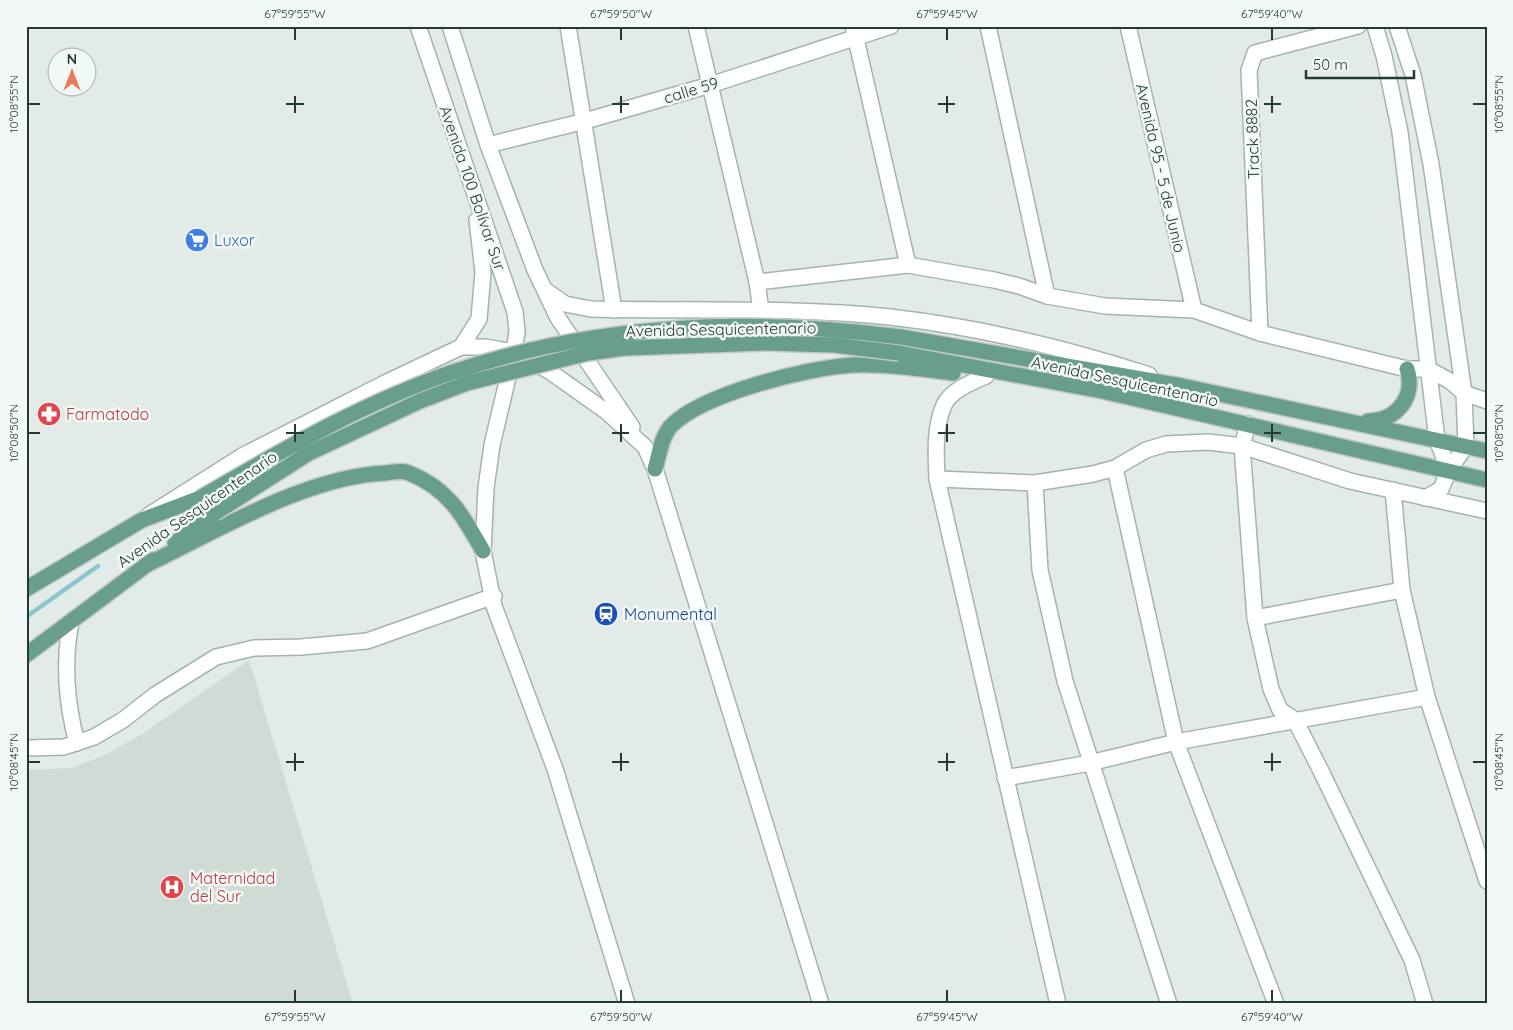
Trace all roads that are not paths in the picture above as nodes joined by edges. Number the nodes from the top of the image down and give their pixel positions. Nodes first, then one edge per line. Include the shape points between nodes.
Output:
1 (418, 26) edge
2 (450, 26) edge
3 (568, 26) edge
4 (696, 26) edge
5 (891, 26) edge
6 (988, 26) edge
7 (1128, 26) edge
8 (1358, 26) edge
9 (1375, 26) edge
10 (1397, 26) edge
11 (854, 32) edge
12 (710, 85) junction
13 (585, 121) junction
14 (488, 145) junction
15 (474, 194) junction
16 (908, 265) junction
17 (757, 282) junction
18 (545, 290) junction
19 (1047, 296) junction
20 (614, 310) junction
21 (1194, 310) junction
22 (761, 311) junction
23 (1260, 333) junction
24 (461, 347) junction
25 (514, 352) junction
26 (1407, 369) junction
27 (1428, 369) junction
28 (986, 376) junction
29 (1026, 378) junction
30 (1182, 386) junction
31 (1464, 393) junction
32 (1487, 400) edge
33 (1356, 422) junction
34 (1248, 424) junction
35 (1437, 440) junction
36 (1242, 446) junction
37 (1466, 446) junction
38 (645, 447) junction
39 (1487, 451) edge
40 (1115, 468) junction
41 (655, 469) junction
42 (1449, 470) junction
43 (937, 478) junction
44 (1487, 480) edge
45 (1035, 483) junction
46 (1393, 490) junction
47 (1425, 498) junction
48 (1487, 511) edge
49 (142, 520) junction
50 (483, 551) junction
51 (146, 565) junction
52 (26, 589) edge
53 (1402, 590) junction
54 (494, 596) junction
55 (1255, 618) junction
56 (71, 622) junction
57 (26, 656) edge
58 (1427, 697) junction
59 (1294, 720) junction
60 (1176, 742) junction
61 (76, 743) junction
62 (26, 748) edge
63 (1090, 763) junction
64 (1005, 778) junction
65 (1487, 881) edge
66 (628, 1004) edge
67 (821, 1004) edge
68 (1058, 1004) edge
69 (1169, 1004) edge
70 (1276, 1004) edge
71 (1425, 1004) edge

1 - 15 street, Avenida 100 Bolívar Sur
2 - 14 street, Avenida 100 Bolívar Sur
3 - 13 street
4 - 12 street
5 - 11 street, calle 59
6 - 19 street
7 - 21 street, Avenida 95 - 5 de Junio
8 - 23 street, Track 8882 via 1255,53 1249,70
9 - 27 street via 1400,132
10 - 31 street via 1414,75 1431,164
11 - 12 street, calle 59
11 - 16 street
12 - 13 street, calle 59
12 - 17 street
13 - 14 street, calle 59
13 - 20 street
14 - 18 street, Avenida 100 Bolívar Sur
15 - 24 street via 483,272 479,319
15 - 25 street, Avenida 100 Bolívar Sur via 515,312
16 - 17 street
16 - 19 street via 1019,286
17 - 22 street
18 - 20 street via 565,304 592,310
18 - 38 street, Avenida 100 Bolívar Sur via 558,318
19 - 21 street via 1105,306
20 - 22 street
21 - 23 street
22 - 30 street via 890,317 939,324 1107,362
23 - 26 street
24 - 25 street
24 - 49 street via 242,456
25 - 38 street via 548,370 607,412
25 - 50 street, Avenida 100 Bolívar Sur via 492,445
26 - 27 street
26 - 33 main road via 1410,390 1398,410 1388,419
27 - 31 street
27 - 35 street
28 - 29 main road
28 - 41 main road via 855,365 814,369 730,394 686,414 670,428
28 - 43 street via 968,384 944,404 935,444
29 - 34 main road, Avenida Sesquicentenario via 1102,391
29 - 51 main road, Avenida Sesquicentenario, bridge via 834,345 765,343 624,348 588,353 467,383 420,401 309,453 215,513
30 - 33 main road, Avenida Sesquicentenario
30 - 49 main road, Avenida Sesquicentenario, bridge via 838,329 763,326 618,333 547,345 451,373 281,451 200,498
31 - 32 street
31 - 37 street
33 - 35 main road, Avenida Sesquicentenario
34 - 36 street
34 - 42 main road, Avenida Sesquicentenario
35 - 37 main road, Avenida Sesquicentenario
35 - 42 street
36 - 40 street via 1208,442 1166,444 1146,450
36 - 46 street via 1350,481
36 - 55 street
37 - 39 main road, Avenida Sesquicentenario
37 - 42 street
38 - 41 street
40 - 45 street
40 - 60 street
41 - 67 street
42 - 44 main road, Avenida Sesquicentenario
42 - 47 street via 1441,489
43 - 45 street
43 - 64 street
45 - 63 street via 1040,570 1065,681
46 - 47 street
46 - 53 street
47 - 48 street
49 - 52 main road, Avenida Sesquicentenario
50 - 51 main road via 457,506 429,483 407,472 366,474 307,490
50 - 54 street, Avenida 100 Bolívar Sur
51 - 56 main road, Avenida Sesquicentenario
53 - 55 street
53 - 58 street
54 - 61 street via 368,641 254,648 216,657 155,695 123,720 94,737
54 - 66 street, Avenida 100 Bolívar Sur via 494,606 555,769
55 - 59 street via 1271,689 1280,710
56 - 57 main road, Avenida Sesquicentenario
56 - 61 street via 66,650 66,684
58 - 59 street
58 - 65 street
59 - 60 street
59 - 71 street via 1412,960
60 - 63 street
60 - 70 street
61 - 62 street via 64,747
63 - 64 street
63 - 69 street
64 - 68 street

